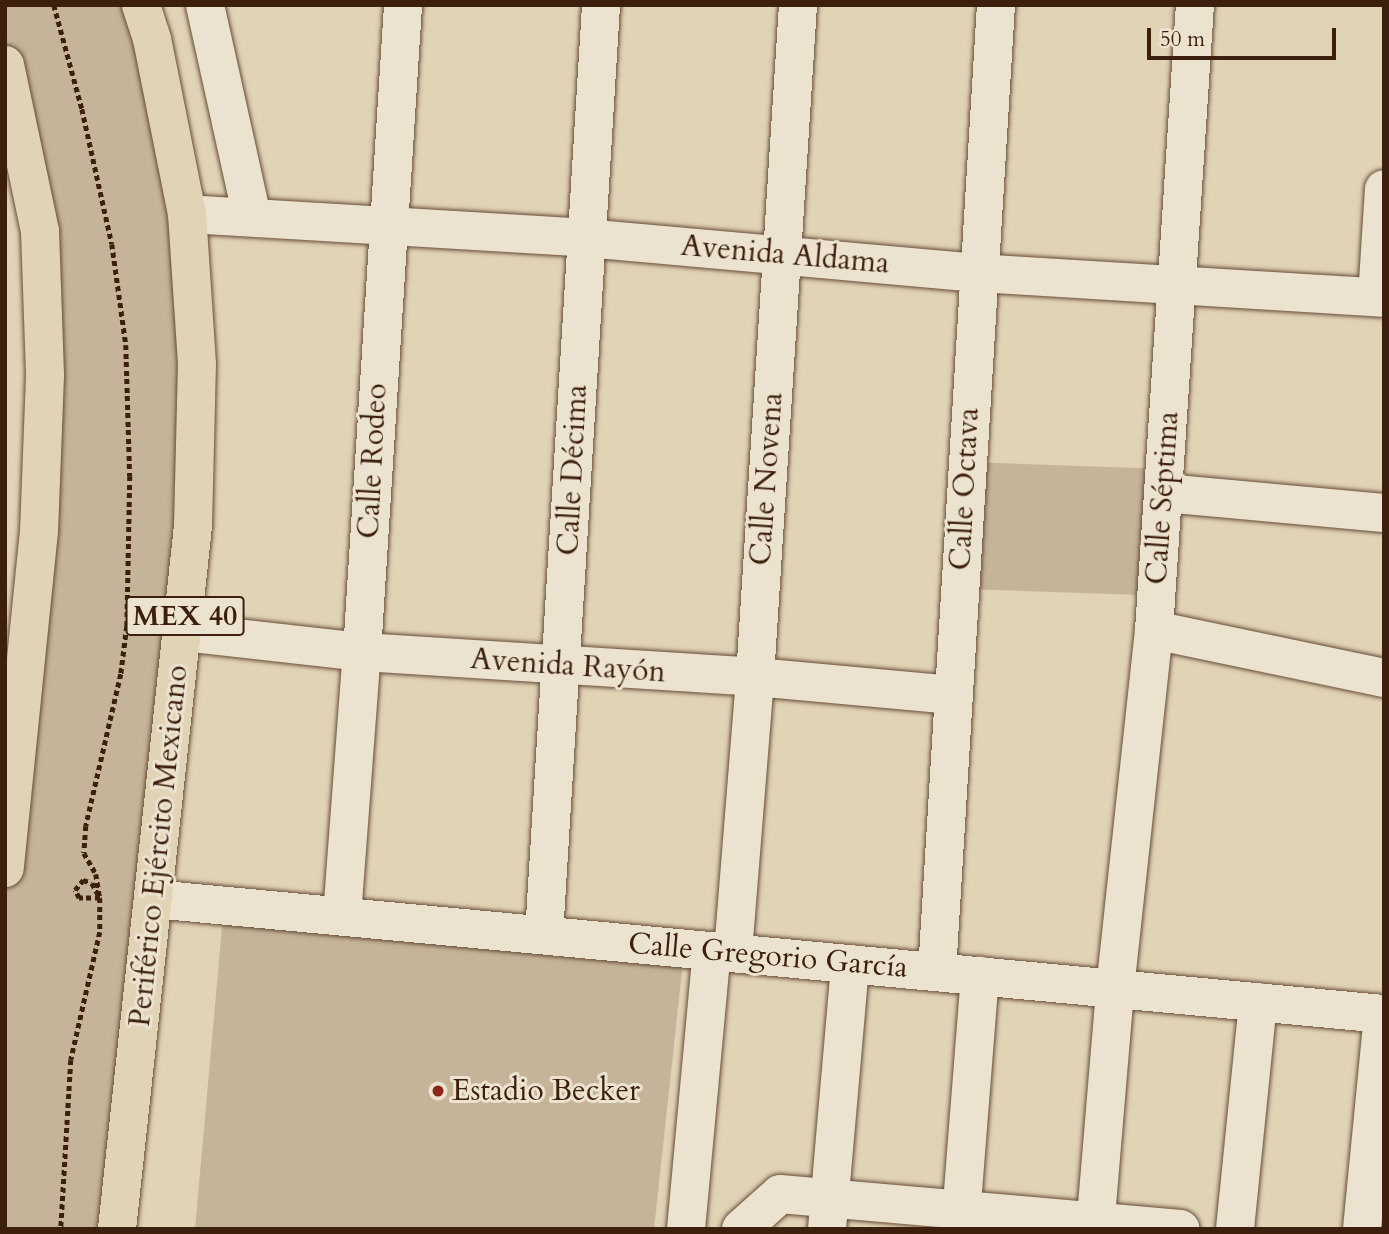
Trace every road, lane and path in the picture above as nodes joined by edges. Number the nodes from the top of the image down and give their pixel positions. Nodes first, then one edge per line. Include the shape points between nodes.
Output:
1 (54, 5) edge
2 (141, 5) edge
3 (205, 5) edge
4 (404, 5) edge
5 (601, 5) edge
6 (798, 5) edge
7 (996, 5) edge
8 (1195, 5) edge
9 (5, 65) edge
10 (1384, 189) edge
11 (187, 214) junction
12 (252, 217) junction
13 (387, 226) junction
14 (586, 238) junction
15 (781, 254) junction
16 (978, 273) junction
17 (1175, 283) junction
18 (1380, 297) edge
19 (1164, 493) junction
20 (1384, 513) edge
21 (1154, 630) junction
22 (183, 632) junction
23 (362, 652) junction
24 (562, 666) junction
25 (755, 677) junction
26 (1384, 678) edge
27 (953, 695) junction
28 (5, 868) edge
29 (100, 898) junction
30 (153, 899) junction
31 (342, 916) junction
32 (544, 935) junction
33 (723, 951) junction
34 (850, 964) junction
35 (937, 972) junction
36 (980, 976) junction
37 (1115, 989) junction
38 (1258, 1002) junction
39 (1384, 1014) edge
40 (828, 1212) edge
41 (961, 1219) edge
42 (1095, 1226) edge
43 (61, 1229) edge
44 (117, 1229) edge
45 (686, 1229) edge
46 (741, 1229) edge
47 (1180, 1229) edge
48 (1235, 1229) edge
49 (1362, 1229) edge

1 - 29 path via 112,244 126,345 130,476 127,626 84,853 96,873
2 - 11 highway, Periférico Ejército Mexicano / MEX 40
3 - 12 street
4 - 13 street, Calle Rodeo
5 - 14 street, Calle Décima
6 - 15 street, Calle Novena
7 - 16 street, Calle Octava
8 - 17 street, Calle Séptima
9 - 28 highway via 40,231 45,376 39,531
10 - 18 street
11 - 12 street, Avenida Aldama
11 - 22 highway, Periférico Ejército Mexicano / MEX 40 via 197,364 194,526
12 - 13 street, Avenida Aldama
13 - 14 street, Avenida Aldama
13 - 23 street, Calle Rodeo
14 - 15 street, Avenida Aldama
14 - 24 street, Calle Décima
15 - 16 street, Avenida Aldama
15 - 25 street, Calle Novena
16 - 17 street, Avenida Aldama
16 - 27 street, Calle Octava
17 - 18 street, Avenida Aldama
17 - 19 street, Calle Séptima
19 - 20 street
19 - 21 street, Calle Séptima
21 - 26 street
21 - 37 street, Calle Séptima
22 - 23 street, Avenida Rayón
22 - 30 highway, Periférico Ejército Mexicano / MEX 40
23 - 24 street, Avenida Rayón
23 - 31 street, Calle Rodeo
24 - 25 street, Avenida Rayón
24 - 32 street, Calle Décima
25 - 27 street, Avenida Rayón
25 - 33 street, Calle Novena
27 - 35 street, Calle Octava
29 - 29 path via 81,900 75,887 89,881
29 - 43 path via 100,932 71,1060
30 - 31 street, Calle Gregorio García
30 - 44 highway, Periférico Ejército Mexicano / MEX 40
31 - 32 street, Calle Gregorio García
32 - 33 street, Calle Gregorio García
33 - 34 street, Calle Gregorio García
33 - 45 street, Calle Novena
34 - 35 street, Calle Gregorio García
34 - 40 street
35 - 36 street, Calle Gregorio García
36 - 37 street, Calle Gregorio García
36 - 41 street
37 - 38 street, Calle Gregorio García
37 - 42 street, Calle Séptima
38 - 39 street, Calle Gregorio García
38 - 48 street
39 - 49 street
40 - 41 street
40 - 46 street via 780,1194
41 - 42 street
42 - 47 street

